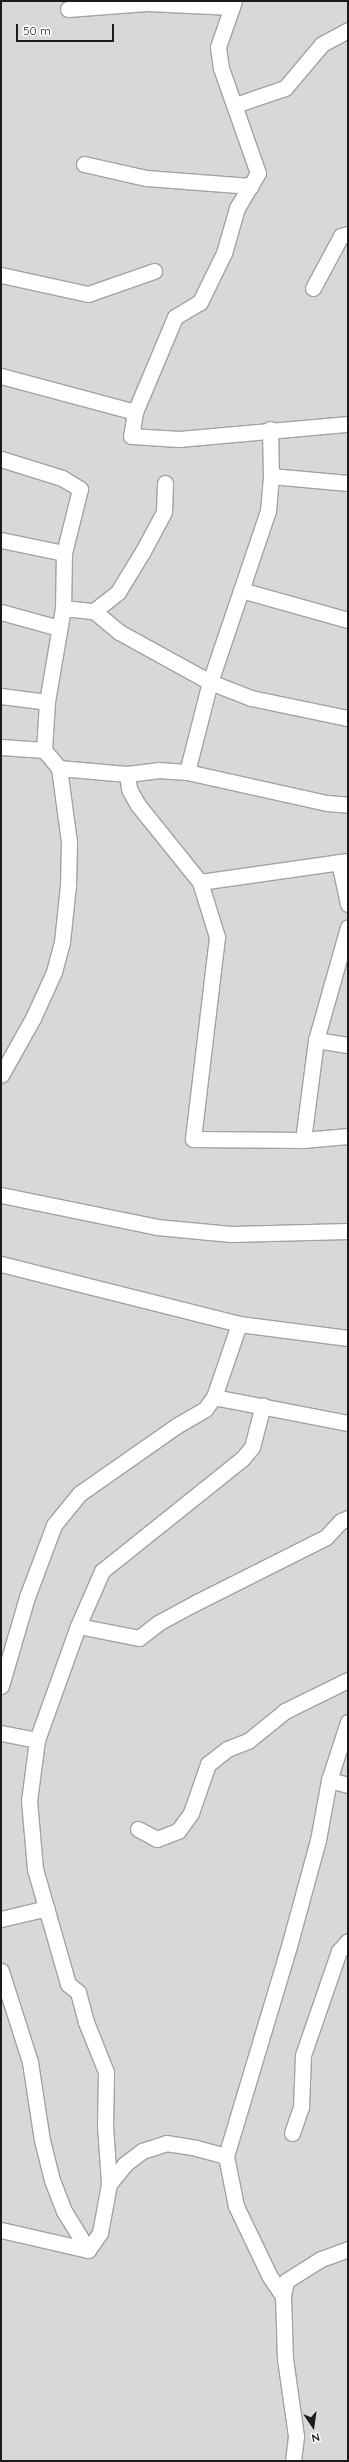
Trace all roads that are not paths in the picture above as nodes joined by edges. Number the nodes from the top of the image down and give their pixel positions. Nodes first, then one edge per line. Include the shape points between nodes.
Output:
1 (147, 2) edge
2 (233, 4) edge
3 (68, 9) dead end
4 (348, 30) edge
5 (235, 105) junction
6 (84, 164) dead end
7 (251, 186) junction
8 (348, 234) edge
9 (154, 271) dead end
10 (1, 275) edge
11 (313, 288) dead end
12 (1, 376) edge
13 (135, 412) junction
14 (348, 424) edge
15 (270, 429) junction
16 (1, 459) edge
17 (272, 476) junction
18 (165, 483) dead end
19 (348, 483) edge
20 (1, 540) edge
21 (64, 553) junction
22 (240, 590) junction
23 (63, 608) junction
24 (94, 611) junction
25 (1, 612) edge
26 (348, 620) edge
27 (59, 628) junction
28 (210, 682) junction
29 (1, 696) edge
30 (47, 702) junction
31 (348, 718) edge
32 (1, 747) edge
33 (44, 750) junction
34 (59, 768) junction
35 (187, 772) junction
36 (127, 774) junction
37 (348, 805) edge
38 (344, 861) edge
39 (200, 882) junction
40 (348, 904) edge
41 (348, 927) edge
42 (316, 1040) junction
43 (348, 1045) edge
44 (1, 1075) edge
45 (348, 1136) edge
46 (303, 1140) junction
47 (1, 1195) edge
48 (348, 1231) edge
49 (1, 1264) edge
50 (239, 1324) junction
51 (348, 1338) edge
52 (214, 1397) junction
53 (263, 1405) junction
54 (348, 1423) edge
55 (348, 1518) edge
56 (78, 1626) junction
57 (348, 1680) edge
58 (1, 1686) edge
59 (348, 1722) edge
60 (1, 1733) edge
61 (37, 1740) junction
62 (329, 1780) junction
63 (348, 1785) edge
64 (138, 1828) dead end
65 (47, 1908) junction
66 (1, 1919) edge
67 (348, 1941) edge
68 (1, 1971) edge
69 (292, 2133) dead end
70 (226, 2156) junction
71 (108, 2184) junction
72 (1, 2230) edge
73 (88, 2250) junction
74 (348, 2250) edge
75 (283, 2296) junction
76 (293, 2461) edge

1 - 2 street
1 - 3 street
2 - 5 street via 218,47 220,68
4 - 5 street via 322,44 285,88
5 - 7 street via 258,173
6 - 7 street via 146,178
7 - 13 street via 237,208 224,253 200,302 174,317
8 - 11 street via 341,236
9 - 10 street via 88,294
12 - 13 street
13 - 15 street via 131,436 179,438
14 - 15 street
15 - 17 street
16 - 21 street via 62,478 80,489
17 - 19 street
17 - 22 street via 268,511
18 - 24 street via 164,512 143,551 118,592
20 - 21 street
21 - 23 street
22 - 26 street
22 - 28 street
23 - 24 street
23 - 27 street
24 - 28 street via 119,632
25 - 27 street
27 - 30 street
28 - 31 street via 251,698
28 - 35 street
29 - 30 street
30 - 33 street
32 - 33 street
33 - 34 street
34 - 36 street
34 - 44 street via 69,842 68,885 62,942 54,972 33,1018
35 - 36 street via 158,770
35 - 37 street via 327,803
36 - 39 street via 129,789 138,805
38 - 39 street
38 - 40 street
39 - 46 street via 217,937 193,1139
41 - 42 street
42 - 43 street
42 - 46 street
45 - 46 street
47 - 48 street via 164,1227 231,1234
49 - 50 street
50 - 51 street
50 - 52 street
52 - 53 street
52 - 58 street via 205,1409 176,1426 79,1494 54,1525 27,1597
53 - 54 street
53 - 56 street via 252,1447 242,1458 102,1571
55 - 56 street via 341,1521 326,1537 189,1606 138,1638
56 - 61 street
57 - 64 street via 285,1711 248,1740 227,1749 208,1764 191,1813 178,1831 156,1839
59 - 62 street
60 - 61 street
61 - 65 street via 29,1800 35,1869
62 - 63 street
62 - 70 street via 318,1840
65 - 66 street
65 - 71 street via 68,1984 78,1992 86,2022 106,2072
67 - 69 street via 339,1951 303,2055 301,2108
68 - 73 street via 30,2062 42,2140 52,2180 64,2211
70 - 71 street via 166,2143 142,2151 125,2164
70 - 75 street via 236,2206 270,2277
71 - 73 street via 100,2233
72 - 73 street
74 - 75 street via 321,2259 286,2281
75 - 76 street via 287,2390 296,2436

